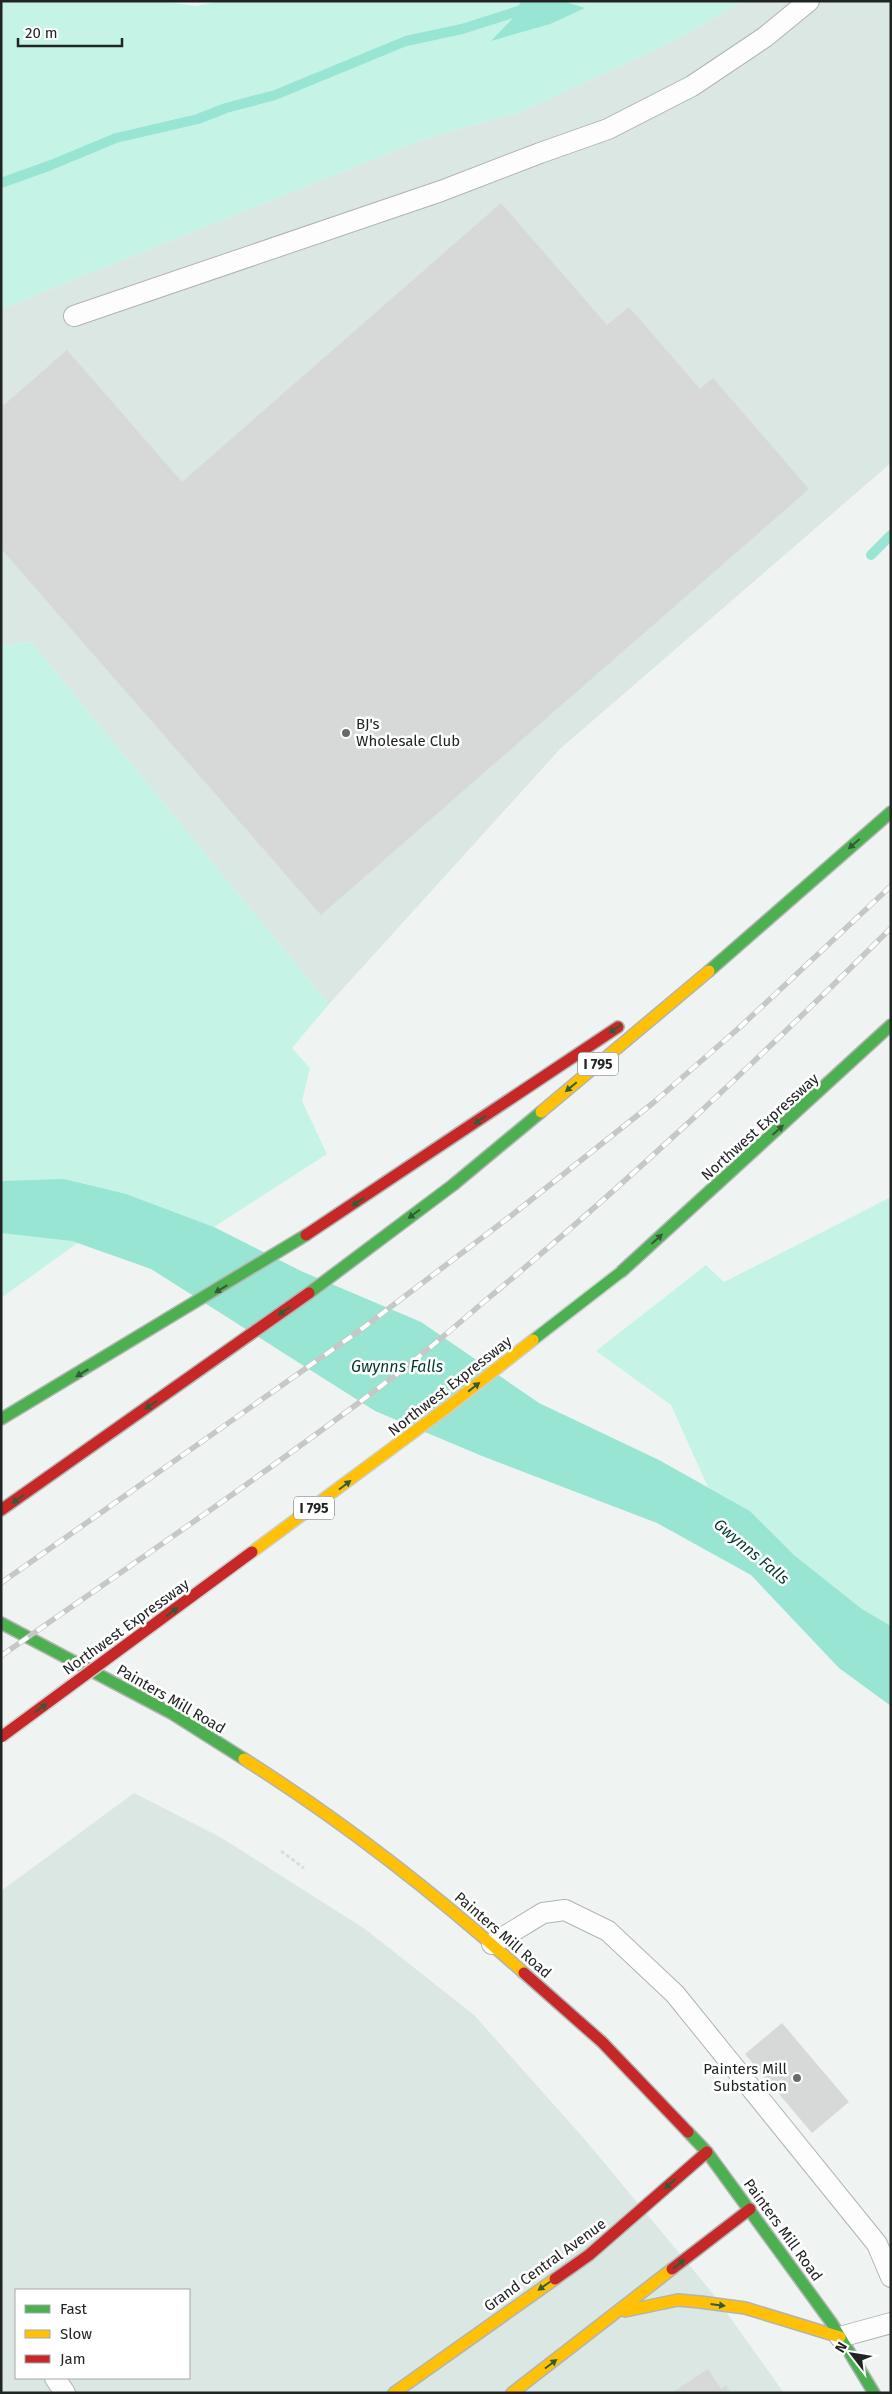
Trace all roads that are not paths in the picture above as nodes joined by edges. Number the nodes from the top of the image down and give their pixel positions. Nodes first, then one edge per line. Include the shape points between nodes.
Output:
1 (809, 1) edge
2 (74, 316) dead end
3 (891, 812) edge
4 (742, 943) junction
5 (652, 1004) dead end
6 (627, 1021) dead end
7 (891, 1025) edge
8 (1, 1419) edge
9 (1, 1510) edge
10 (1, 1623) edge
11 (1, 1737) edge
12 (492, 1944) junction
13 (707, 2152) junction
14 (750, 2209) junction
15 (891, 2277) edge
16 (618, 2312) junction
17 (891, 2322) edge
18 (840, 2337) junction
19 (57, 2379) edge
20 (65, 2393) edge
21 (394, 2393) edge
22 (512, 2393) edge
23 (874, 2393) edge

1 - 2 lane via 765,37 692,86 608,129 441,191
3 -> 4 main road, I 795
4 - 5 main road
4 -> 9 main road, I 795 via 454,1185 315,1289
6 -> 8 main road via 280,1253
11 -> 7 main road, Northwest Expressway / I 795, bridge via 442,1412 621,1272
10 - 12 main road, Painters Mill Road via 173,1714 264,1772 417,1881
12 - 13 main road, Painters Mill Road via 602,2042
12 - 15 lane via 543,1913 565,1910 608,1931 675,1994 877,2244
13 - 14 main road, Painters Mill Road
13 -> 21 main road, Grand Central Avenue via 589,2255
16 -> 14 main road
14 - 18 main road, Painters Mill Road
16 -> 18 main road via 678,2300 745,2308
22 -> 16 main road
17 - 18 lane
18 - 23 main road, Painters Mill Road
19 - 20 lane

